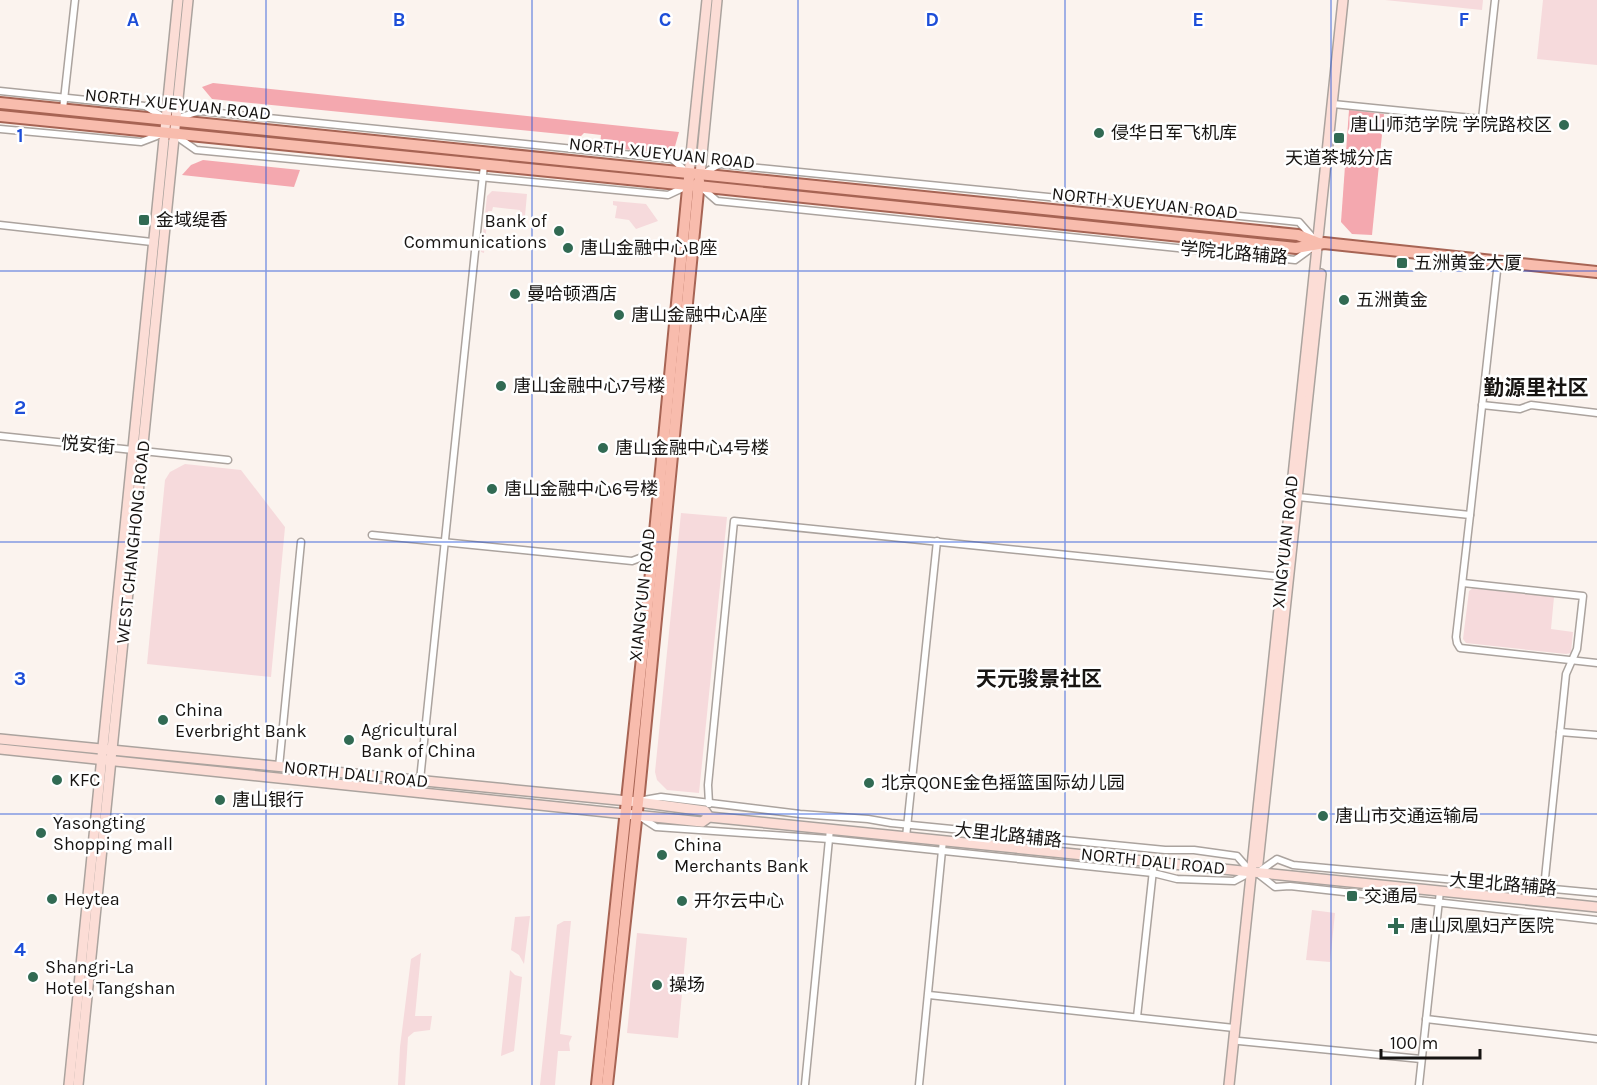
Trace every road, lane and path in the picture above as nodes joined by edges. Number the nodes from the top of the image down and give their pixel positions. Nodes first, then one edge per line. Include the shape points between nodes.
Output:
1 (75, 0) edge
2 (178, 0) edge
3 (188, 0) edge
4 (707, 0) edge
5 (717, 0) edge
6 (1343, 0) edge
7 (1350, 0) edge
8 (1495, 0) edge
9 (0, 91) edge
10 (64, 98) junction
11 (0, 103) edge
12 (1336, 104) junction
13 (63, 109) junction
14 (0, 116) edge
15 (170, 119) junction
16 (0, 129) edge
17 (169, 133) junction
18 (436, 135) junction
19 (435, 147) junction
20 (305, 148) junction
21 (434, 160) junction
22 (298, 161) junction
23 (484, 165) junction
24 (433, 174) junction
25 (787, 176) junction
26 (482, 178) junction
27 (694, 180) junction
28 (1067, 199) junction
29 (1066, 211) junction
30 (1201, 213) junction
31 (1064, 223) junction
32 (0, 225) edge
33 (1199, 225) junction
34 (1062, 236) junction
35 (1197, 237) junction
36 (152, 242) junction
37 (1321, 243) junction
38 (1194, 250) junction
39 (1498, 262) junction
40 (1597, 272) edge
41 (1482, 405) junction
42 (1597, 413) edge
43 (0, 438) edge
44 (136, 451) junction
45 (228, 460) dead end
46 (1294, 497) junction
47 (1470, 514) junction
48 (372, 535) dead end
49 (938, 541) junction
50 (301, 542) dead end
51 (444, 542) junction
52 (653, 553) junction
53 (1274, 576) dead end
54 (1462, 583) junction
55 (1572, 661) junction
56 (1597, 663) edge
57 (1560, 732) junction
58 (1597, 735) edge
59 (0, 739) edge
60 (0, 749) edge
61 (107, 754) junction
62 (279, 767) junction
63 (420, 780) junction
64 (626, 801) junction
65 (638, 802) junction
66 (709, 804) junction
67 (630, 814) junction
68 (709, 817) junction
69 (907, 825) junction
70 (830, 829) junction
71 (906, 837) junction
72 (829, 840) junction
73 (944, 840) junction
74 (941, 852) junction
75 (1154, 861) junction
76 (1153, 873) junction
77 (1254, 873) junction
78 (1544, 888) junction
79 (1440, 891) junction
80 (1597, 893) edge
81 (1439, 903) junction
82 (1597, 907) edge
83 (1597, 920) edge
84 (929, 995) junction
85 (1137, 1017) junction
86 (1426, 1018) junction
87 (1234, 1028) junction
88 (1597, 1039) edge
89 (1239, 1041) junction
90 (1421, 1059) junction
91 (69, 1085) edge
92 (78, 1085) edge
93 (597, 1085) edge
94 (607, 1085) edge
95 (805, 1085) edge
96 (919, 1085) edge
97 (1228, 1085) edge
98 (1235, 1085) edge
99 (1419, 1085) edge

1 - 10 street
2 - 15 main road, WEST CHANGHONG ROAD
3 - 15 main road, WEST CHANGHONG ROAD
4 - 27 main road, XIANGYUN ROAD
5 - 27 main road, XIANGYUN ROAD
6 - 12 main road, XINGYUAN ROAD
7 - 12 main road, XINGYUAN ROAD
8 - 12 street via 1482,119
9 - 10 street
10 - 13 street
10 - 15 street via 145,106
11 - 13 main road, NORTH XUEYUAN ROAD
12 - 37 main road, XINGYUAN ROAD
13 - 15 main road, NORTH XUEYUAN ROAD
14 - 17 main road, NORTH XUEYUAN ROAD
15 - 17 main road, WEST CHANGHONG ROAD
15 - 18 street, 学院北路辅路 via 200,111
15 - 19 main road, NORTH XUEYUAN ROAD
16 - 17 street via 141,142
17 - 20 main road, NORTH XUEYUAN ROAD
17 - 22 street via 196,150
17 - 36 main road, WEST CHANGHONG ROAD
17 - 44 main road, WEST CHANGHONG ROAD
18 - 19 street
18 - 27 street, 学院北路辅路 via 672,159
19 - 21 main road
19 - 27 main road, NORTH XUEYUAN ROAD
20 - 21 main road, NORTH XUEYUAN ROAD
20 - 22 street
21 - 23 main road, NORTH XUEYUAN ROAD
21 - 24 street
22 - 24 street
23 - 26 street
23 - 27 main road, NORTH XUEYUAN ROAD
24 - 26 street
25 - 27 main road, NORTH XUEYUAN ROAD
25 - 28 street, 学院北路辅路
25 - 29 main road, NORTH XUEYUAN ROAD
26 - 27 street via 668,195
26 - 51 street
27 - 31 main road, NORTH XUEYUAN ROAD
27 - 34 street, 学院北路辅路 via 717,201
27 - 52 main road, XIANGYUN ROAD
27 - 65 main road, XIANGYUN ROAD
28 - 29 street
28 - 30 street, 学院北路辅路
29 - 31 main road
29 - 33 main road, NORTH XUEYUAN ROAD
30 - 33 street
30 - 37 street, 学院北路辅路 via 1299,222
31 - 34 street
31 - 35 main road, NORTH XUEYUAN ROAD
32 - 36 street
33 - 37 main road, NORTH XUEYUAN ROAD via 1298,235
34 - 38 street, 学院北路辅路
35 - 37 main road, NORTH XUEYUAN ROAD via 1296,248
35 - 38 street
36 - 44 main road, WEST CHANGHONG ROAD
37 - 38 street, 学院北路辅路 via 1295,260
37 - 39 main road, NORTH XUEYUAN ROAD
37 - 46 main road, XINGYUAN ROAD
39 - 40 main road, NORTH XUEYUAN ROAD
39 - 41 street
41 - 42 street via 1520,409 1531,405
41 - 47 street
43 - 44 street, 悦安街
44 - 45 street, 悦安街
44 - 61 main road, WEST CHANGHONG ROAD
46 - 47 street
46 - 77 main road, XINGYUAN ROAD
47 - 54 street
48 - 51 street
49 - 53 street
49 - 66 street via 734,521
49 - 69 street
50 - 62 street
51 - 52 street via 632,561
51 - 63 street
52 - 64 main road, XIANGYUN ROAD
54 - 55 street via 1456,637 1460,648
54 - 55 street via 1583,596
55 - 56 street
55 - 57 street via 1566,674
57 - 58 street
57 - 78 street
59 - 61 main road, NORTH DALI ROAD
60 - 61 main road, NORTH DALI ROAD
61 - 62 main road, NORTH DALI ROAD
61 - 67 main road, NORTH DALI ROAD
61 - 91 main road, WEST CHANGHONG ROAD
61 - 92 main road, WEST CHANGHONG ROAD
62 - 63 main road, NORTH DALI ROAD
63 - 64 main road, NORTH DALI ROAD
64 - 65 main road, NORTH DALI ROAD
64 - 67 main road, XIANGYUN ROAD
65 - 66 street, 大里北路辅路 via 661,797
65 - 67 main road, XIANGYUN ROAD
65 - 68 main road, NORTH DALI ROAD via 705,812
66 - 69 street, 大里北路辅路
67 - 68 main road, NORTH DALI ROAD via 702,822
67 - 72 street, 大里北路辅路 via 656,827
67 - 93 main road, XIANGYUN ROAD
67 - 94 main road, XIANGYUN ROAD
68 - 70 main road, NORTH DALI ROAD
69 - 71 street
69 - 77 street, 大里北路辅路 via 1194,850 1236,856
70 - 71 main road, NORTH DALI ROAD
70 - 72 street
71 - 73 main road, NORTH DALI ROAD
72 - 74 street, 大里北路辅路
72 - 95 street
73 - 74 street
73 - 75 main road, NORTH DALI ROAD
74 - 76 street, 大里北路辅路
74 - 84 street
75 - 76 street
75 - 77 main road, NORTH DALI ROAD
76 - 77 street, 大里北路辅路 via 1177,879 1234,880
76 - 85 street
77 - 78 street, 大里北路辅路 via 1277,859 1293,865
77 - 79 main road, NORTH DALI ROAD
77 - 81 street, 大里北路辅路 via 1275,887
77 - 87 main road, XINGYUAN ROAD
77 - 89 main road, XINGYUAN ROAD
78 - 80 street, 大里北路辅路
79 - 81 street
79 - 82 main road, NORTH DALI ROAD
81 - 83 street, 大里北路辅路
81 - 86 street
84 - 85 street
84 - 96 street
85 - 87 street
86 - 88 street
86 - 90 street
87 - 97 main road, XINGYUAN ROAD
89 - 90 street
89 - 98 main road, XINGYUAN ROAD
90 - 99 street

